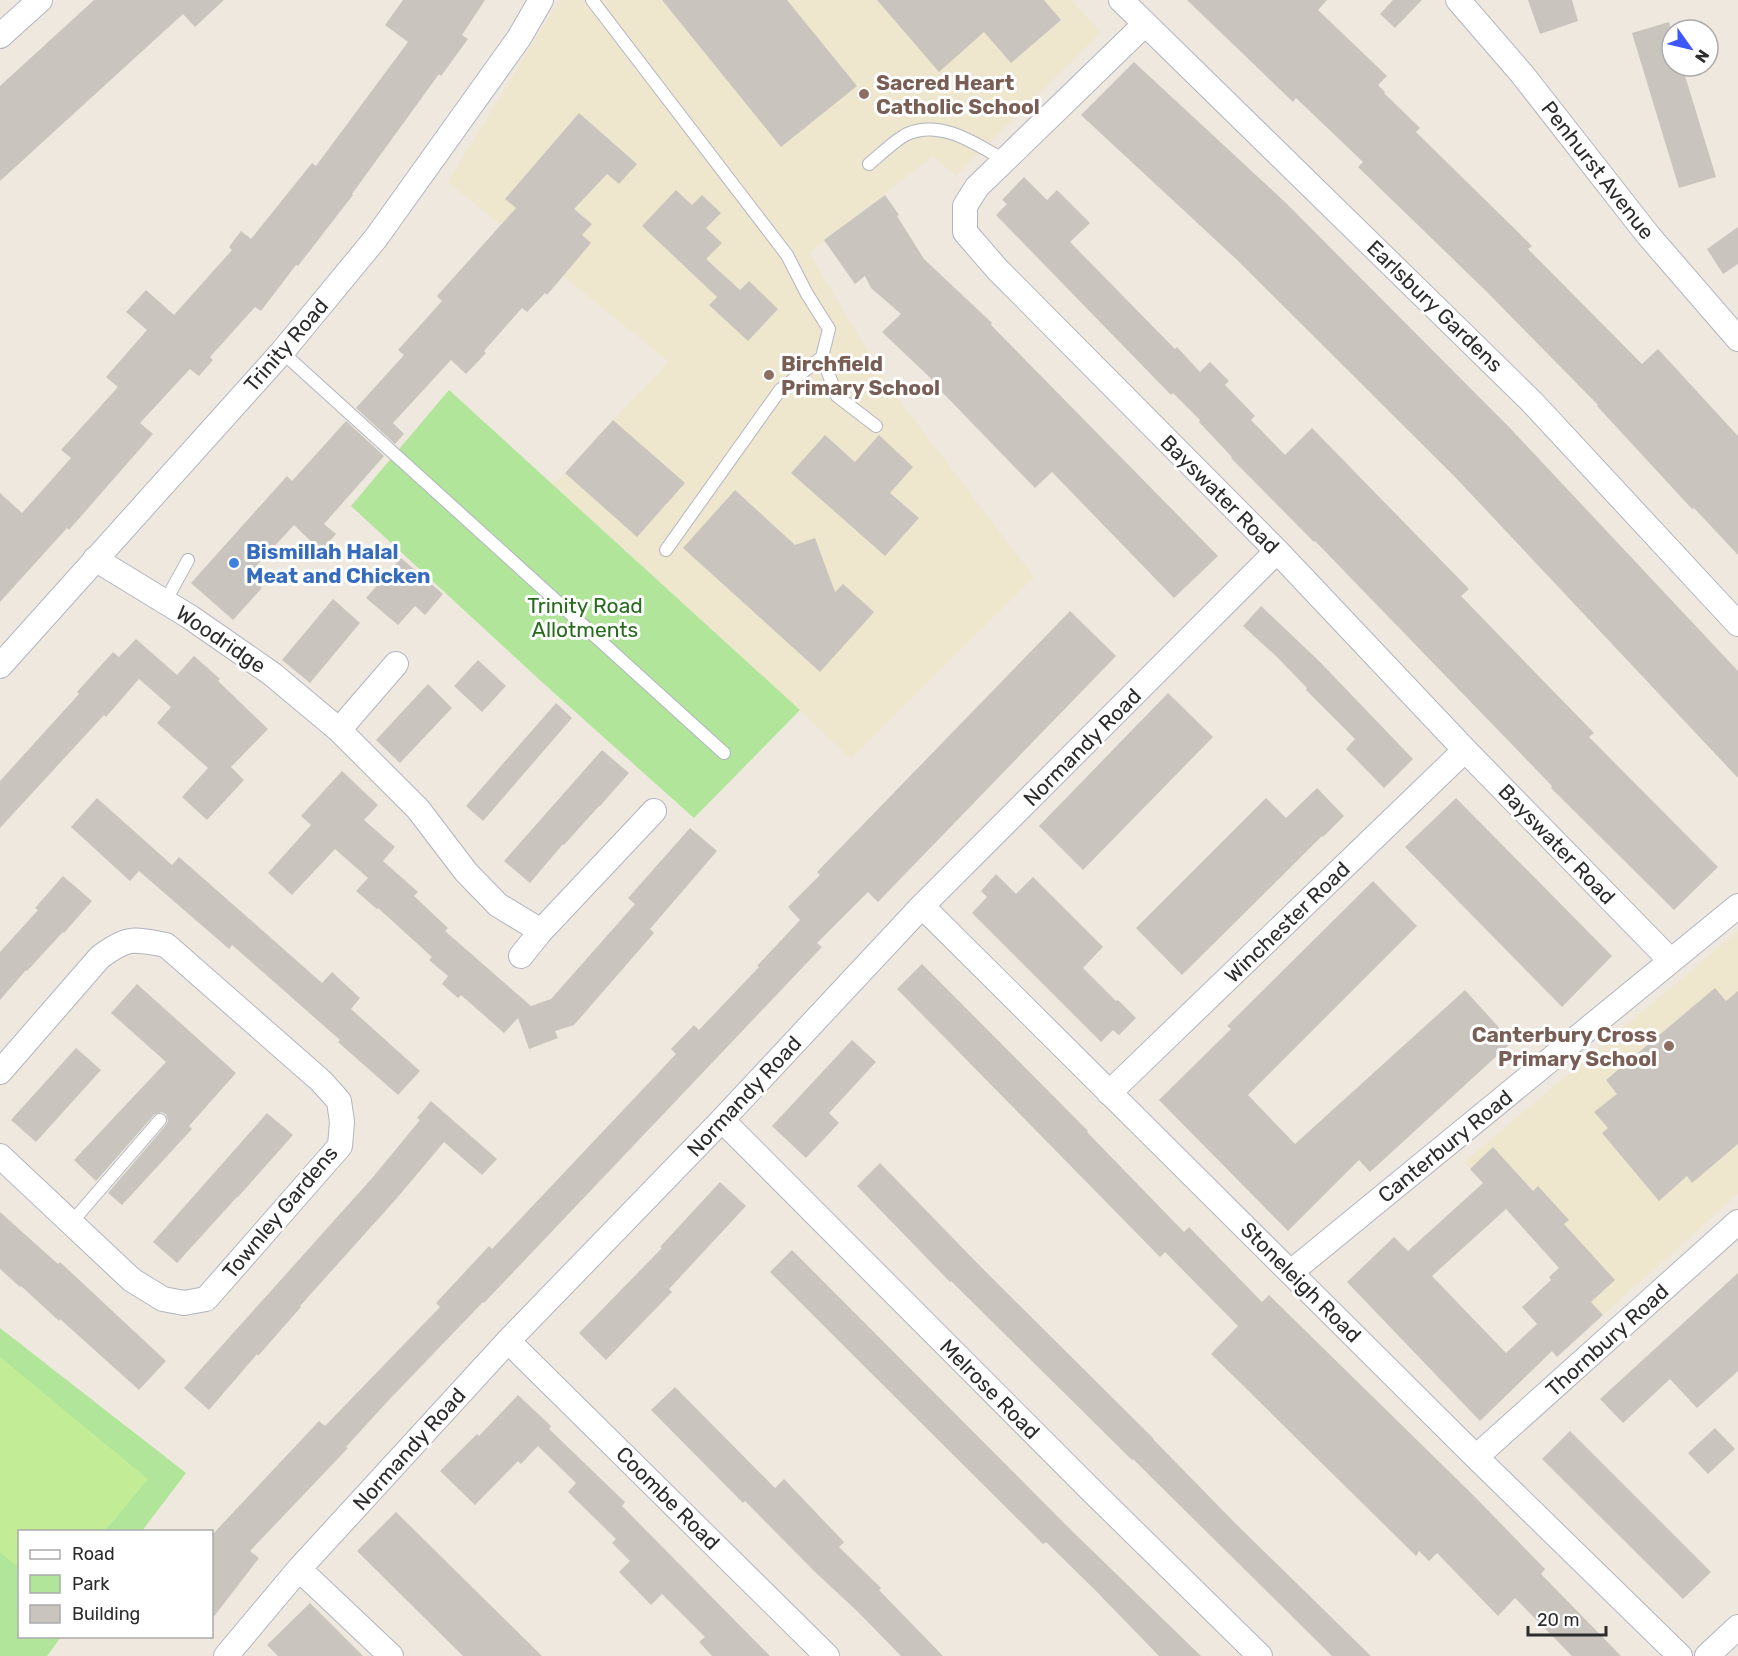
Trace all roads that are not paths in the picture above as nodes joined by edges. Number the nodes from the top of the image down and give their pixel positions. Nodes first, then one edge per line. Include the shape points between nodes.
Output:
1 (40, 0) edge
2 (541, 0) edge
3 (592, 0) edge
4 (1121, 0) edge
5 (1458, 0) edge
6 (1145, 24) junction
7 (0, 36) edge
8 (1004, 160) junction
9 (869, 164) dead end
10 (1738, 339) edge
11 (282, 352) junction
12 (822, 357) junction
13 (876, 426) dead end
14 (666, 549) dead end
15 (1277, 551) junction
16 (95, 559) junction
17 (188, 560) dead end
18 (165, 602) junction
19 (1738, 624) edge
20 (396, 664) dead end
21 (0, 666) edge
22 (339, 730) junction
23 (1465, 750) junction
24 (724, 753) dead end
25 (654, 811) dead end
26 (922, 906) junction
27 (1738, 906) edge
28 (542, 931) junction
29 (521, 956) dead end
30 (1671, 961) junction
31 (0, 1072) edge
32 (1109, 1094) junction
33 (160, 1120) dead end
34 (722, 1120) junction
35 (0, 1156) edge
36 (1738, 1222) edge
37 (71, 1223) junction
38 (1292, 1272) junction
39 (508, 1341) junction
40 (1476, 1457) junction
41 (299, 1569) junction
42 (1738, 1627) edge
43 (226, 1656) edge
44 (391, 1656) edge
45 (827, 1656) edge
46 (1260, 1656) edge
47 (1680, 1656) edge
48 (1707, 1656) edge

1 - 7 street
2 - 11 street, Trinity Road via 519,38 376,238
3 - 12 lane via 787,255 829,329
4 - 6 street, Earlsbury Gardens
5 - 10 street, Penhurst Avenue via 1522,74 1648,235
6 - 8 street, Bayswater Road
6 - 19 street, Earlsbury Gardens via 1532,402
8 - 9 lane via 942,130 905,135
8 - 15 street, Bayswater Road via 964,206 965,232
11 - 16 street, Trinity Road
11 - 24 lane
12 - 13 lane via 837,396
12 - 14 lane via 780,390
15 - 23 street, Bayswater Road
15 - 26 street, Normandy Road
16 - 18 street, Woodridge
16 - 21 street, Trinity Road
17 - 18 lane
18 - 22 street, Woodridge via 272,674
20 - 22 street
22 - 28 street, Woodridge via 418,809 466,872 498,905
23 - 30 street, Bayswater Road
23 - 32 street, Winchester Road
25 - 28 street
26 - 32 street, Stoneleigh Road
26 - 34 street, Normandy Road
27 - 30 street, Canterbury Road
28 - 29 street
30 - 38 street, Canterbury Road
31 - 37 street, Townley Gardens via 100,957 118,944 137,939 166,945 339,1101 340,1146 206,1299 184,1303 163,1299 132,1280
32 - 38 street, Stoneleigh Road
33 - 37 lane
34 - 39 street, Normandy Road
34 - 46 street, Melrose Road
35 - 37 street, Townley Gardens
36 - 40 street, Thornbury Road
38 - 40 street, Stoneleigh Road
39 - 41 street, Normandy Road
39 - 45 street, Coombe Road
40 - 47 street, Stoneleigh Road
41 - 43 street, Normandy Road
41 - 44 street
42 - 48 street

